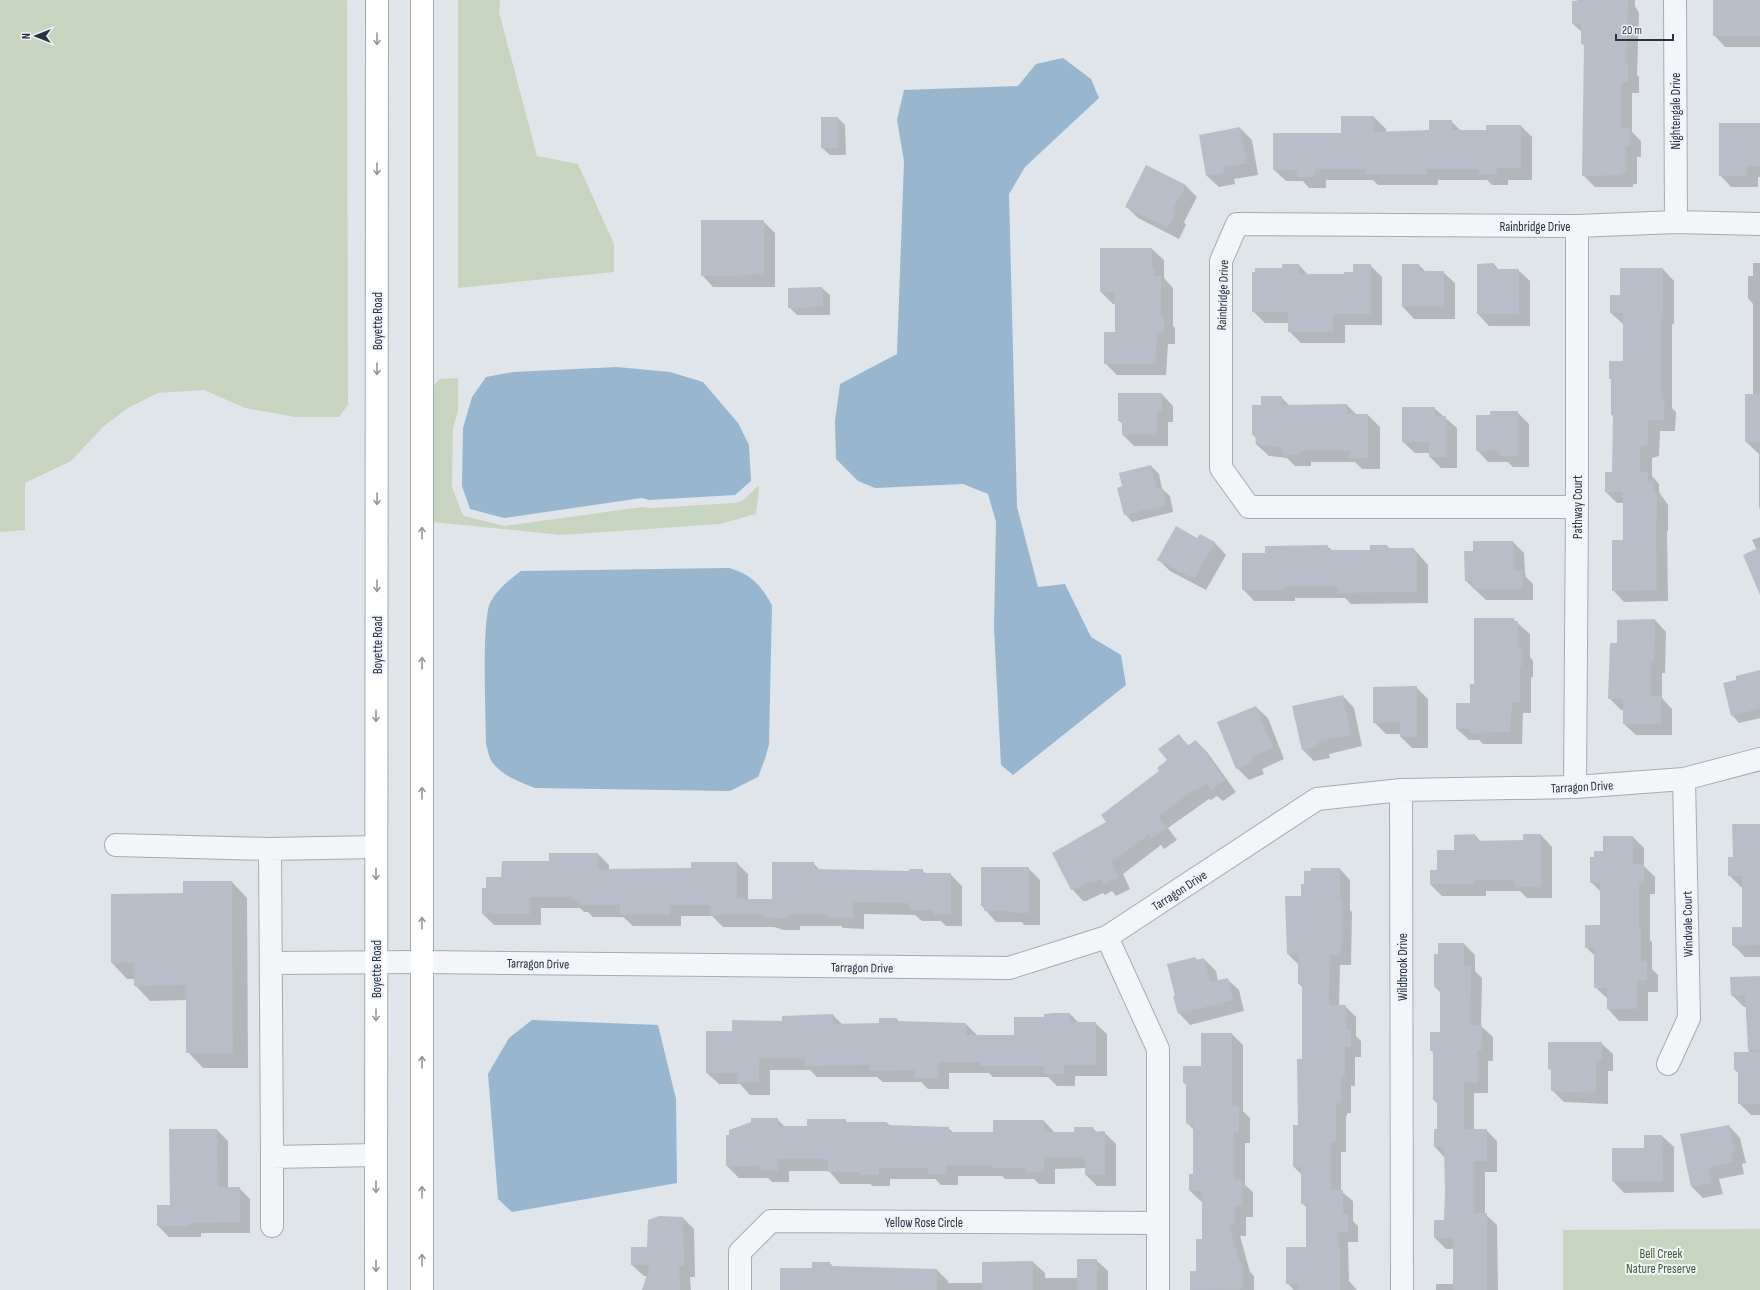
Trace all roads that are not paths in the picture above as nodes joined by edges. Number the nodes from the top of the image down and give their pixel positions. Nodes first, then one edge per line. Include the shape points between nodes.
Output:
1 (377, 0) edge
2 (422, 0) edge
3 (1675, 0) edge
4 (1676, 222) junction
5 (1760, 224) edge
6 (1577, 226) junction
7 (1577, 507) junction
8 (1760, 759) edge
9 (1684, 779) junction
10 (1575, 787) junction
11 (1401, 790) junction
12 (116, 845) dead end
13 (376, 847) junction
14 (270, 848) junction
15 (1107, 937) junction
16 (376, 962) junction
17 (422, 962) junction
18 (271, 964) junction
19 (1668, 1064) dead end
20 (376, 1155) junction
21 (272, 1157) junction
22 (1158, 1223) junction
23 (272, 1226) dead end
24 (376, 1290) edge
25 (422, 1290) edge
26 (740, 1290) edge
27 (1158, 1290) edge
28 (1402, 1290) edge

1 -> 13 main road, Boyette Road
17 -> 2 main road
3 - 4 street, Nightengale Drive
4 - 5 street, Rainbridge Drive
4 - 6 street, Rainbridge Drive
6 - 7 street, Pathway Court
6 - 7 street, Rainbridge Drive via 1237,224 1221,261 1221,468 1249,508
7 - 10 street, Pathway Court
8 - 9 street, Tarragon Drive
9 - 10 street, Tarragon Drive
9 - 19 street, Windvale Court via 1689,1018
10 - 11 street, Tarragon Drive
11 - 15 street, Tarragon Drive via 1317,799
11 - 28 street, Wildbrook Drive
12 - 14 street
13 - 14 street
13 -> 16 main road, Boyette Road
14 - 18 street
15 - 17 street, Tarragon Drive via 1009,968
15 - 22 street via 1158,1049
16 - 17 street, Tarragon Drive
16 - 18 street, Tarragon Drive
16 -> 20 main road, Boyette Road
25 -> 17 main road
18 - 21 street
20 - 21 street
20 -> 24 main road, Boyette Road
21 - 23 street
22 - 26 street, Yellow Rose Circle via 771,1221 740,1252
22 - 27 street

